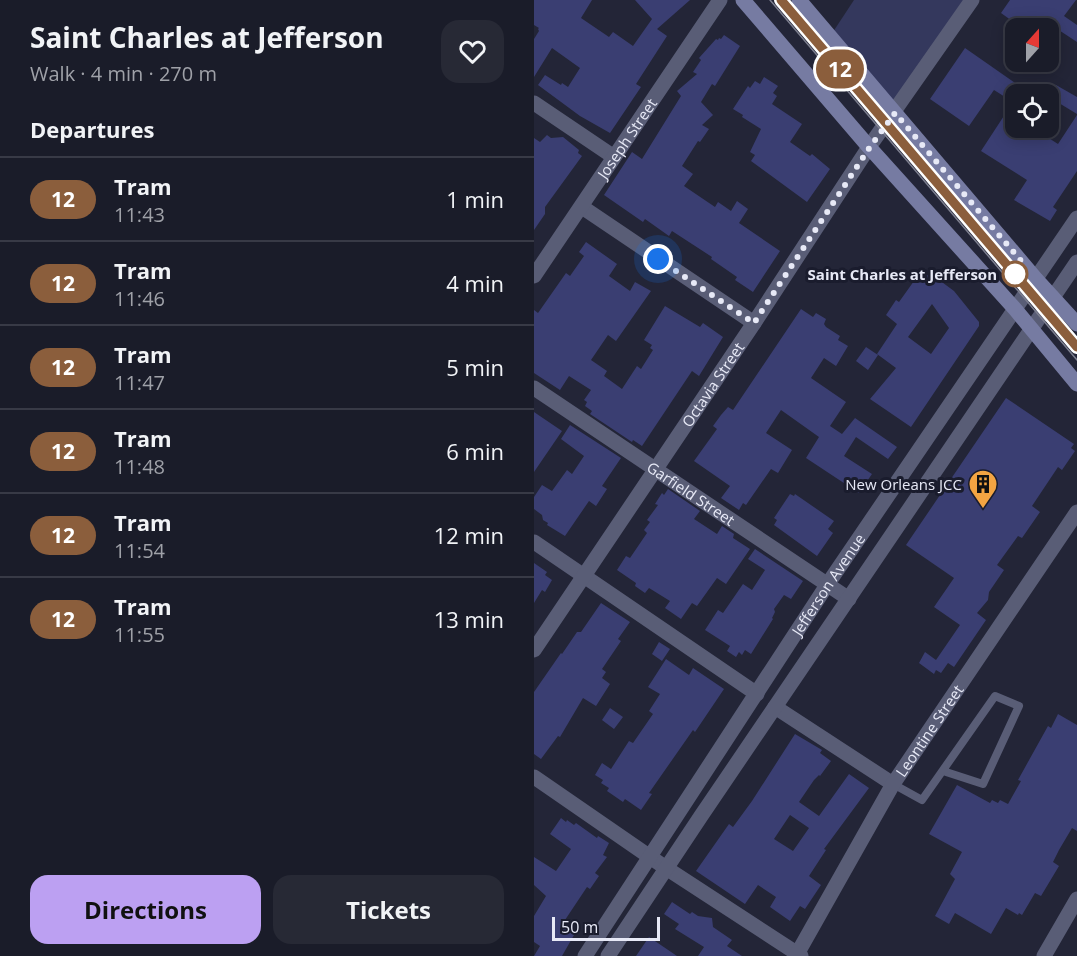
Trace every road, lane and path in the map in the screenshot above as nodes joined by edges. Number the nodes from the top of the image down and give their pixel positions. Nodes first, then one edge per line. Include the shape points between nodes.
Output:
1 (720, 0) edge
2 (743, 0) edge
3 (799, 0) edge
4 (972, 0) edge
5 (534, 103) edge
6 (895, 113) junction
7 (870, 147) junction
8 (614, 157) junction
9 (582, 207) junction
10 (1077, 218) edge
11 (1077, 262) edge
12 (534, 276) edge
13 (1036, 279) junction
14 (1053, 297) junction
15 (1016, 309) junction
16 (754, 323) junction
17 (1077, 324) edge
18 (1033, 329) junction
19 (1077, 384) edge
20 (534, 388) edge
21 (656, 469) junction
22 (1077, 512) edge
23 (534, 542) edge
24 (584, 576) junction
25 (826, 585) junction
26 (849, 599) junction
27 (534, 650) edge
28 (757, 694) junction
29 (776, 707) junction
30 (943, 771) junction
31 (534, 777) edge
32 (893, 784) junction
33 (651, 857) junction
34 (666, 868) junction
35 (1076, 904) edge
36 (798, 955) edge
37 (585, 956) edge
38 (608, 956) edge
39 (1044, 956) edge

1 - 8 street, Joseph Street
2 - 7 main road
3 - 6 main road
4 - 6 street, Octavia Street
5 - 8 street
6 - 7 street, Octavia Street
6 - 13 main road
7 - 15 main road
7 - 16 street, Octavia Street
8 - 9 street, Joseph Street
9 - 12 street, Joseph Street
9 - 16 street
10 - 13 street, Jefferson Avenue
11 - 14 street, Jefferson Avenue
13 - 14 main road
13 - 15 street, Jefferson Avenue
14 - 17 main road
14 - 18 street, Jefferson Avenue
15 - 18 main road
15 - 25 street, Jefferson Avenue
16 - 21 street, Octavia Street
18 - 19 main road
18 - 26 street, Jefferson Avenue
20 - 21 street, Garfield Street
21 - 24 street, Octavia Street
21 - 25 street, Garfield Street
22 - 32 street, Leontine Street
23 - 24 street
24 - 27 street, Octavia Street
24 - 28 street
25 - 26 street, Garfield Street
25 - 28 street, Jefferson Avenue
26 - 29 street, Jefferson Avenue
28 - 29 street
28 - 33 street, Jefferson Avenue
29 - 32 street
29 - 34 street, Jefferson Avenue
30 - 30 lane via 995,696 1019,706 983,784
30 - 32 lane via 922,800
31 - 33 street
32 - 36 street, Leontine Street
33 - 34 street
33 - 37 street, Jefferson Avenue
34 - 36 street
34 - 38 street, Jefferson Avenue
35 - 39 street

